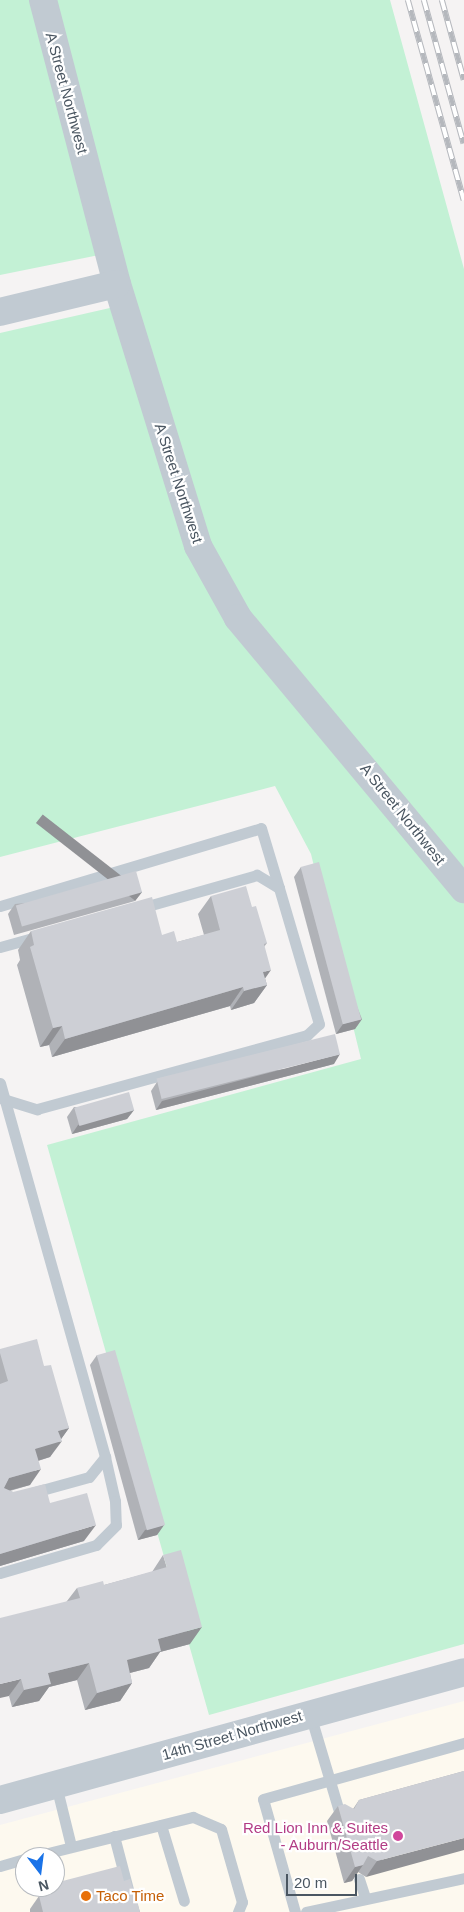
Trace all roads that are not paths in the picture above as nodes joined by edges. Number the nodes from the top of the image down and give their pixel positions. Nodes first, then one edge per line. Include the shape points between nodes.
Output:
1 (43, 0) edge
2 (117, 284) junction
3 (0, 312) edge
4 (279, 888) junction
5 (464, 889) edge
6 (0, 906) edge
7 (124, 912) edge
8 (48, 934) edge
9 (0, 947) edge
10 (0, 1083) edge
11 (2, 1097) edge
12 (105, 1456) junction
13 (18, 1496) edge
14 (0, 1573) edge
15 (464, 1672) edge
16 (310, 1714) junction
17 (464, 1743) edge
18 (331, 1780) junction
19 (56, 1784) junction
20 (0, 1800) edge
21 (341, 1818) edge
22 (161, 1825) junction
23 (114, 1836) junction
24 (71, 1846) junction
25 (65, 1848) edge
26 (15, 1862) edge
27 (0, 1866) edge
28 (464, 1878) edge
29 (359, 1879) edge
30 (365, 1898) junction
31 (184, 1902) dead end
32 (134, 1912) edge
33 (238, 1912) edge
34 (296, 1912) edge
35 (306, 1912) edge

1 - 2 street, A Street Northwest
2 - 3 street
2 - 5 street, A Street Northwest via 198,546 238,618
4 - 6 lane via 261,828
4 - 7 lane via 257,875
4 - 11 lane via 320,1024 307,1035 36,1109
8 - 9 lane
10 - 11 lane
11 - 12 lane
12 - 13 lane via 89,1477
12 - 14 lane via 115,1501 116,1525 96,1545
15 - 16 street, 14th Street Northwest
16 - 18 lane
16 - 19 street, 14th Street Northwest
17 - 18 lane
18 - 21 lane
18 - 34 lane via 263,1800
19 - 20 street, 14th Street Northwest
19 - 24 lane
22 - 23 lane
22 - 31 lane
22 - 33 lane via 193,1817 221,1829 242,1902
23 - 24 lane
23 - 32 lane
24 - 25 lane
26 - 27 lane
28 - 30 lane
29 - 30 lane
30 - 35 lane

